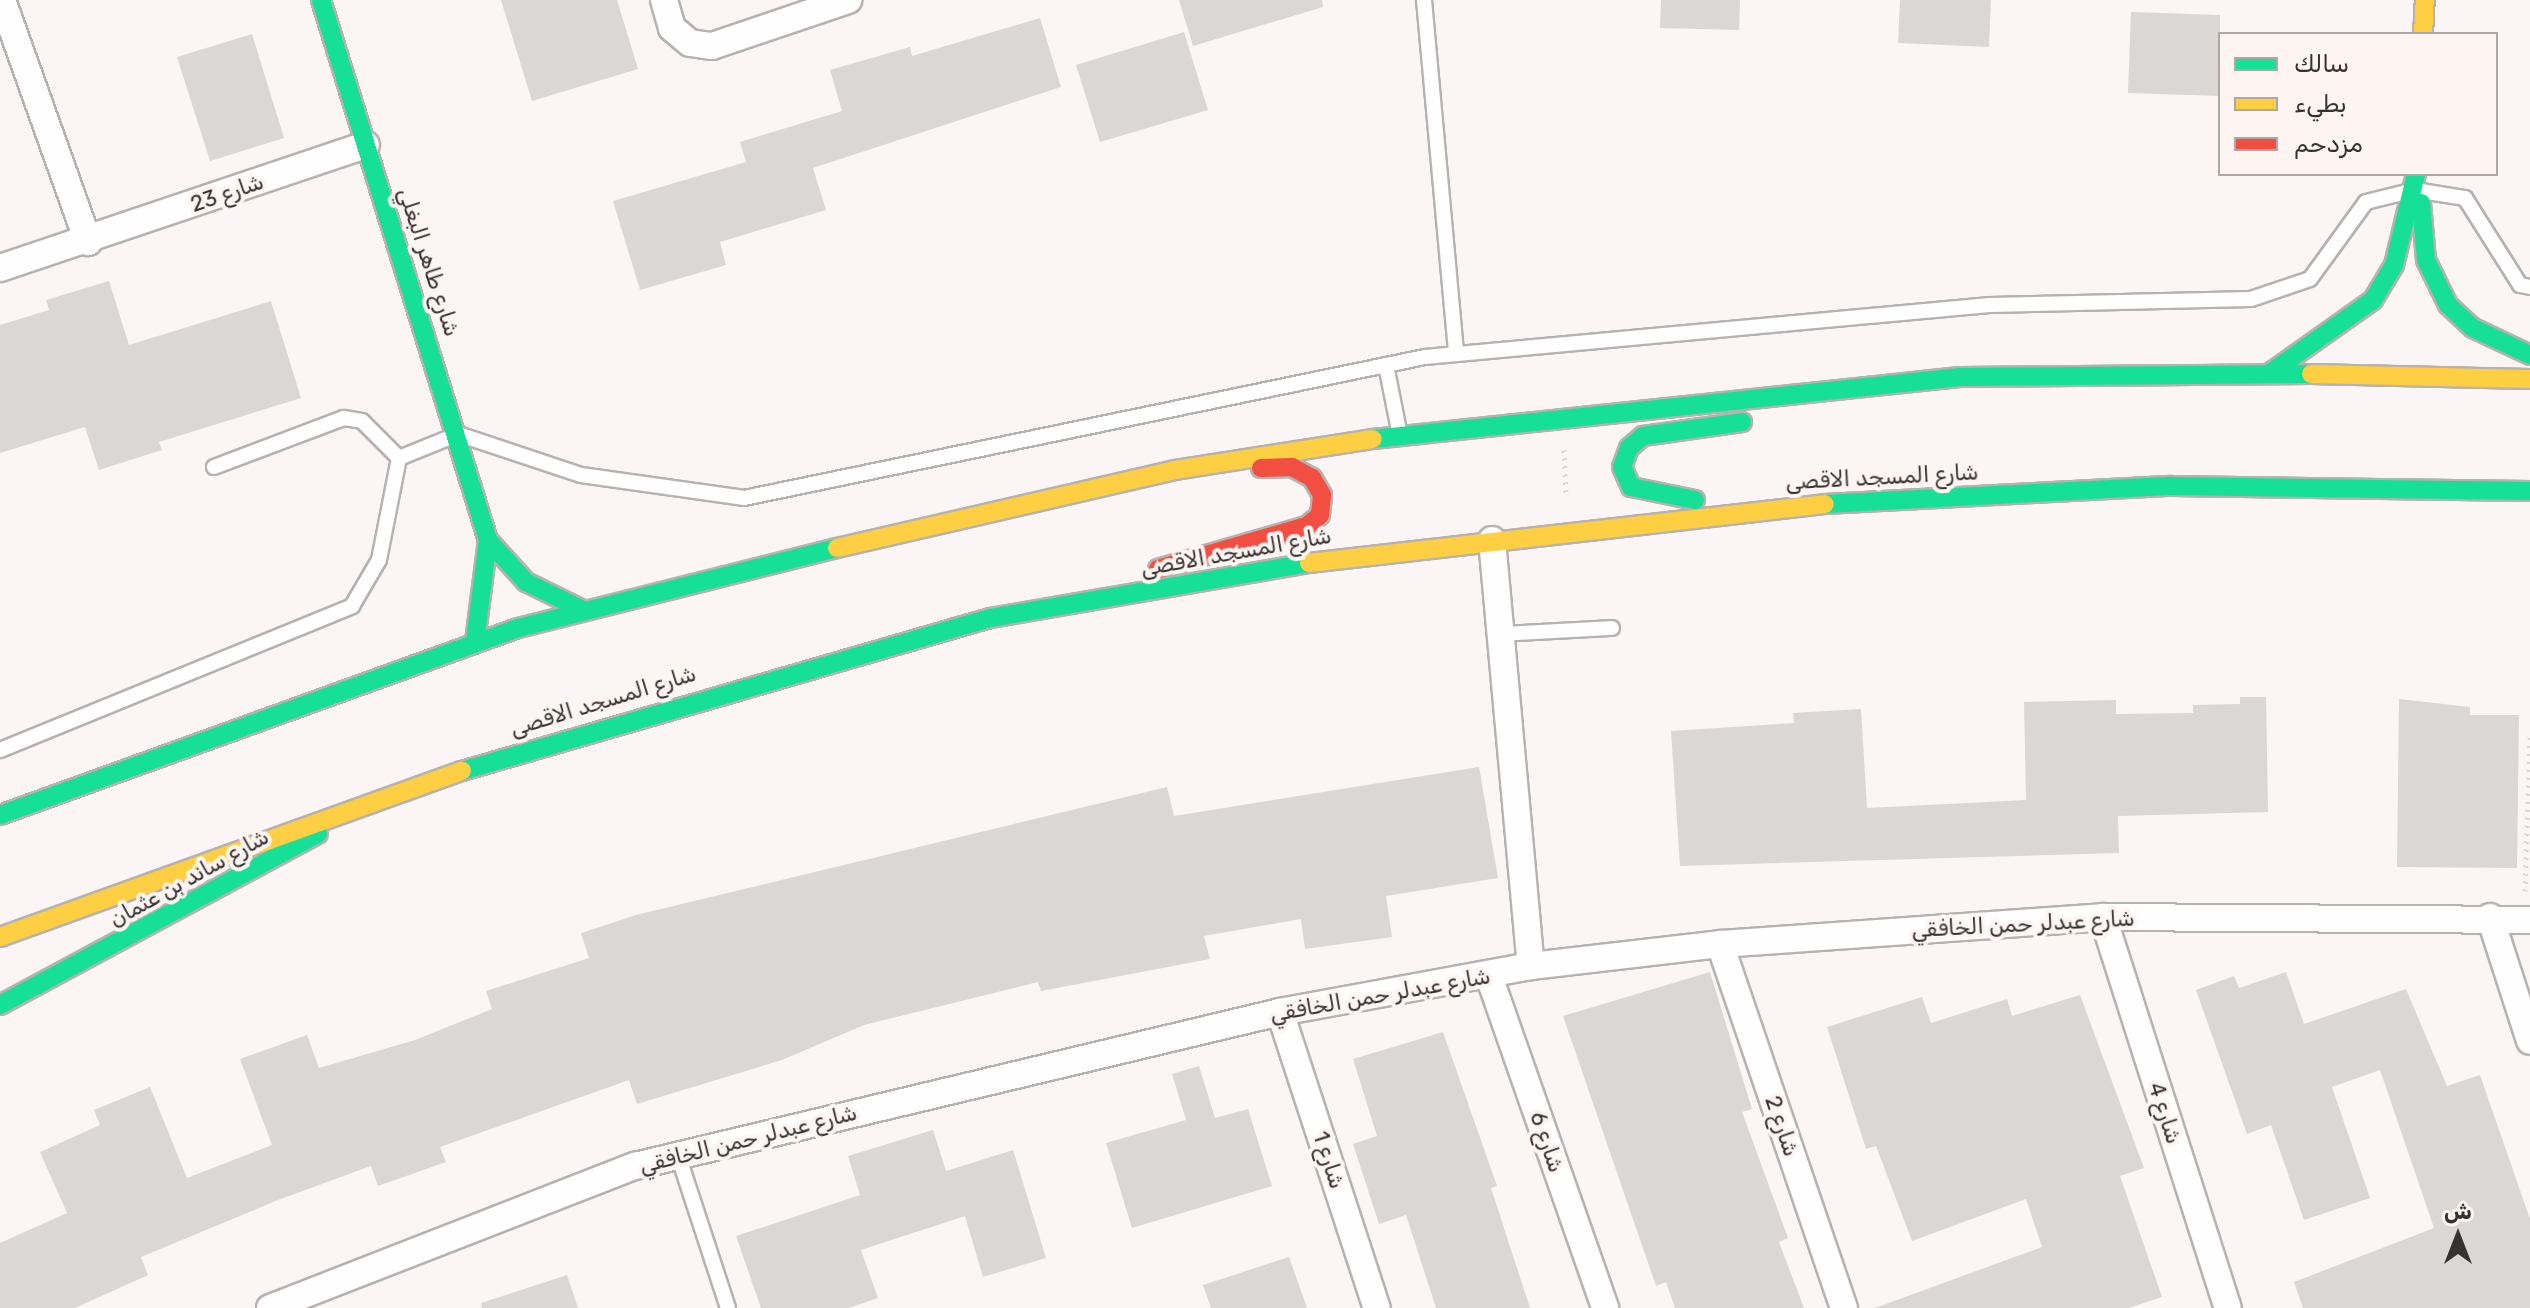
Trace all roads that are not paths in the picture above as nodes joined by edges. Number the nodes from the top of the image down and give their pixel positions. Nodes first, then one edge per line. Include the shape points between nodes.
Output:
1 (2, 0) edge
2 (321, 0) edge
3 (664, 0) edge
4 (848, 0) edge
5 (1424, 0) edge
6 (2425, 0) edge
7 (2423, 32) edge
8 (366, 145) junction
9 (2415, 182) edge
10 (88, 242) junction
11 (0, 268) edge
12 (2530, 287) edge
13 (1456, 354) junction
14 (2530, 355) edge
15 (1386, 365) junction
16 (2270, 373) junction
17 (1960, 377) junction
18 (2530, 379) edge
19 (458, 434) junction
20 (1400, 436) junction
21 (399, 458) junction
22 (214, 467) dead end
23 (1175, 470) junction
24 (2530, 491) edge
25 (1768, 507) junction
26 (488, 540) junction
27 (1492, 540) junction
28 (583, 610) junction
29 (990, 618) junction
30 (1612, 628) dead end
31 (1501, 634) junction
32 (475, 641) junction
33 (0, 750) edge
34 (398, 789) junction
35 (0, 815) edge
36 (2103, 917) junction
37 (2490, 917) junction
38 (2527, 920) edge
39 (0, 937) edge
40 (1720, 944) junction
41 (1531, 966) junction
42 (1489, 976) junction
43 (0, 1005) edge
44 (1280, 1012) junction
45 (2530, 1041) edge
46 (678, 1155) junction
47 (270, 1308) edge
48 (728, 1308) edge
49 (1377, 1308) edge
50 (1605, 1308) edge
51 (1844, 1308) edge
52 (2228, 1308) edge

1 - 10 street
2 - 8 main road, شارع طاهر البغلي
3 - 4 street via 672,28 690,43 712,46
5 - 13 lane
6 - 7 main road
8 - 10 street, شارع 23
8 - 19 main road, شارع طاهر البغلي
9 - 12 lane via 2465,198 2520,285
9 - 13 lane via 2366,202 2310,279 2251,299 1990,305
9 - 14 main road via 2426,260 2448,305 2473,328
9 - 16 main road via 2394,265 2373,300
10 - 11 street, شارع 23
13 - 15 lane
15 - 19 lane via 744,498 581,475
15 - 20 lane
16 - 17 main road
16 - 18 main road
17 - 20 main road
17 - 25 main road via 1841,408 1643,436 1622,467 1631,487 1653,497
19 - 21 lane
19 - 26 main road, شارع طاهر البغلي
20 - 23 main road
21 - 22 lane via 362,421 344,418
21 - 33 lane via 379,560 352,606
23 - 28 main road
23 - 29 main road via 1292,467 1322,495 1320,515 1307,526
24 - 25 main road, شارع المسجد الاقصى via 2172,486
25 - 27 main road, شارع المسجد الاقصى
26 - 28 main road, شارع طاهر البغلي via 526,582
26 - 32 main road, شارع طاهر البغلي
27 - 29 main road, شارع المسجد الاقصى via 1399,548
27 - 31 street
28 - 32 main road
29 - 34 main road, شارع المسجد الاقصى
30 - 31 lane
31 - 41 street
32 - 35 main road
34 - 39 main road, شارع المسجد الاقصى
34 - 43 main road, شارع ساند بن عثمان
36 - 37 street, شارع عبدلر حمن الخافقي
36 - 40 street, شارع عبدلر حمن الخافقي
36 - 52 street, شارع 4
37 - 38 street, شارع عبدلر حمن الخافقي
37 - 45 street
40 - 41 street, شارع عبدلر حمن الخافقي
40 - 51 street, شارع 2
41 - 42 street, شارع عبدلر حمن الخافقي
42 - 44 street, شارع عبدلر حمن الخافقي
42 - 50 street, شارع 6
44 - 46 street, شارع عبدلر حمن الخافقي
44 - 49 street, شارع 1
46 - 47 street, شارع عبدلر حمن الخافقي
46 - 48 lane

